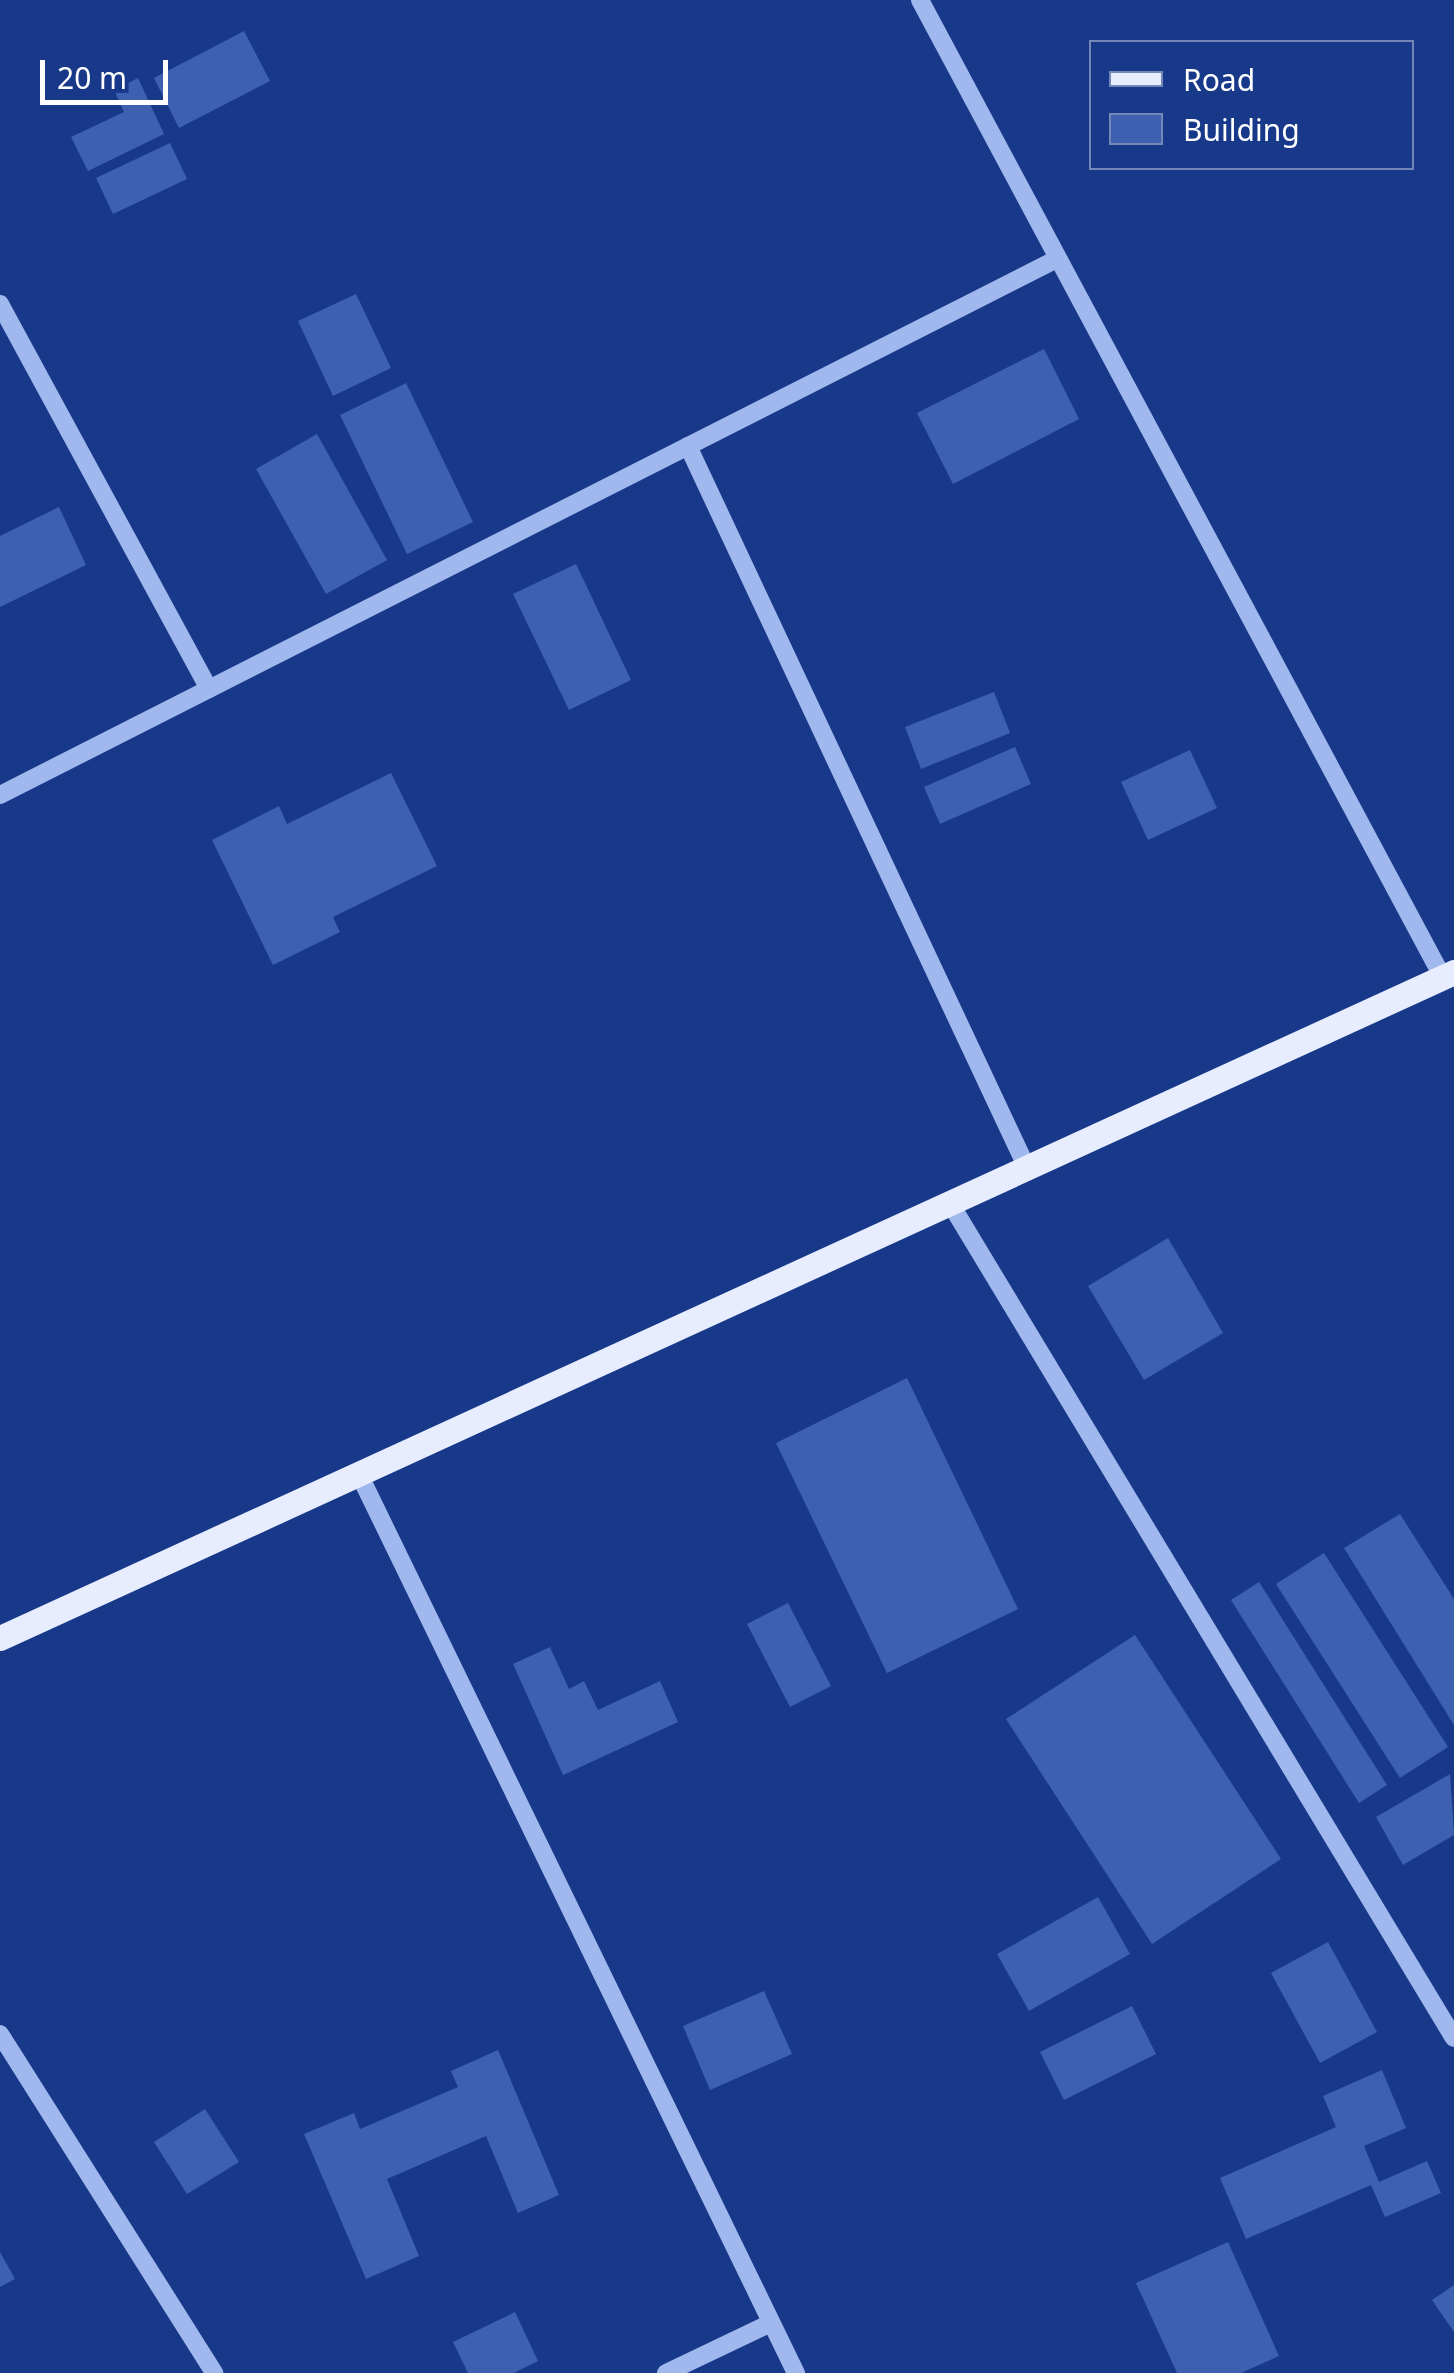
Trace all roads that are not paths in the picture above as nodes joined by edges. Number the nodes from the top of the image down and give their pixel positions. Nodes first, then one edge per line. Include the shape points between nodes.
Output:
1 (920, 0) edge
2 (1056, 259) junction
3 (0, 304) edge
4 (688, 446) junction
5 (209, 688) junction
6 (0, 795) edge
7 (1449, 975) edge
8 (1027, 1168) junction
9 (950, 1203) junction
10 (359, 1474) junction
11 (0, 1638) edge
12 (0, 2034) edge
13 (1454, 2038) edge
14 (772, 2323) junction
15 (214, 2373) edge
16 (666, 2373) edge
17 (796, 2373) edge

1 - 2 street
2 - 4 street
2 - 7 street
3 - 5 street
4 - 5 street
4 - 8 street
5 - 6 street
7 - 8 main road
8 - 9 main road
9 - 10 main road
9 - 13 street
10 - 11 main road
10 - 14 street
12 - 15 street
14 - 16 street
14 - 17 street

